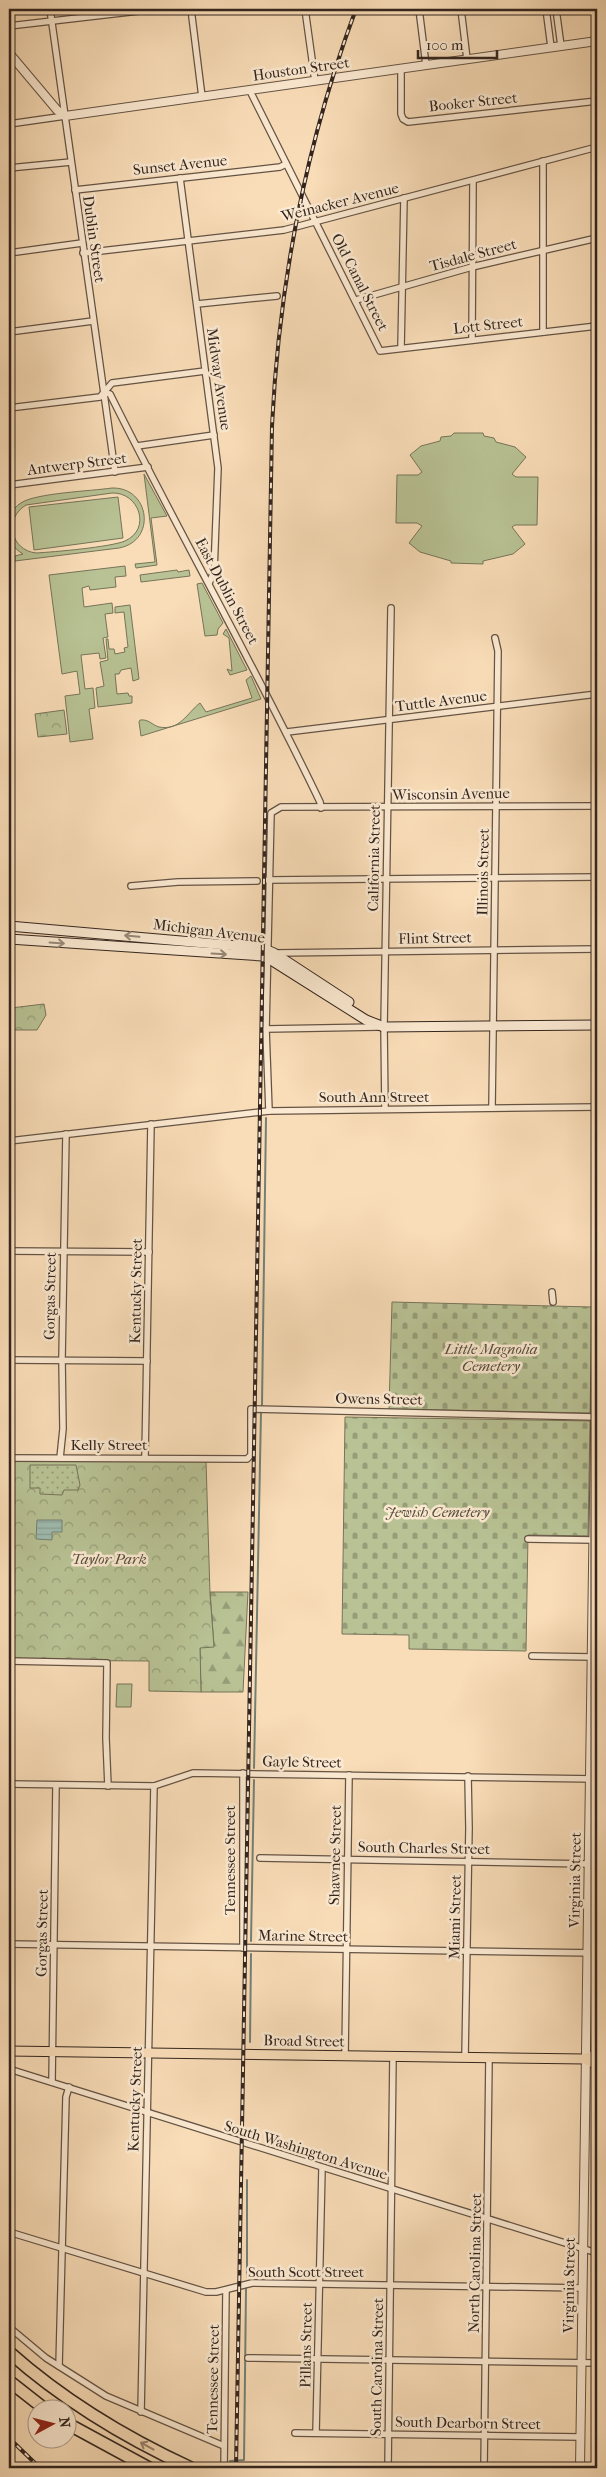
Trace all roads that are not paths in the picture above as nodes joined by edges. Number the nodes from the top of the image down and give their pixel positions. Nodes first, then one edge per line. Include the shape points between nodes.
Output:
1 (50, 9) edge
2 (156, 9) edge
3 (191, 9) edge
4 (305, 9) edge
5 (419, 9) edge
6 (460, 9) edge
7 (546, 9) edge
8 (556, 9) edge
9 (52, 21) junction
10 (9, 26) edge
11 (597, 41) edge
12 (560, 46) junction
13 (551, 47) junction
14 (9, 53) edge
15 (467, 59) junction
16 (426, 65) junction
17 (401, 69) junction
18 (315, 81) junction
19 (250, 91) junction
20 (202, 98) junction
21 (597, 101) edge
22 (65, 116) junction
23 (9, 124) edge
24 (597, 147) edge
25 (543, 161) junction
26 (71, 162) junction
27 (286, 164) junction
28 (9, 168) edge
29 (180, 178) junction
30 (474, 181) junction
31 (75, 190) junction
32 (404, 198) junction
33 (315, 222) junction
34 (597, 238) edge
35 (188, 241) junction
36 (82, 244) junction
37 (544, 250) junction
38 (9, 253) edge
39 (84, 253) junction
40 (472, 267) junction
41 (403, 287) junction
42 (277, 296) dead end
43 (356, 300) junction
44 (196, 304) junction
45 (93, 321) junction
46 (597, 326) edge
47 (9, 332) edge
48 (543, 332) junction
49 (472, 340) junction
50 (401, 348) junction
51 (380, 351) joint
52 (206, 371) junction
53 (104, 392) junction
54 (9, 408) edge
55 (214, 435) junction
56 (137, 446) junction
57 (148, 467) junction
58 (115, 472) junction
59 (9, 474) edge
60 (10, 484) edge
61 (209, 582) junction
62 (391, 608) dead end
63 (495, 638) dead end
64 (597, 694) edge
65 (498, 706) junction
66 (389, 720) junction
67 (287, 732) junction
68 (496, 806) junction
69 (597, 806) edge
70 (388, 807) junction
71 (321, 808) junction
72 (597, 877) edge
73 (495, 878) junction
74 (268, 880) junction
75 (386, 880) junction
76 (258, 881) dead end
77 (131, 886) dead end
78 (9, 926) edge
79 (9, 939) edge
80 (597, 949) edge
81 (494, 950) junction
82 (385, 951) junction
83 (269, 954) junction
84 (356, 1014) junction
85 (493, 1024) junction
86 (597, 1025) edge
87 (352, 1027) junction
88 (384, 1027) junction
89 (266, 1029) junction
90 (597, 1107) edge
91 (492, 1108) junction
92 (385, 1110) junction
93 (269, 1111) junction
94 (151, 1124) junction
95 (66, 1134) junction
96 (9, 1141) edge
97 (64, 1250) junction
98 (9, 1251) edge
99 (150, 1252) junction
100 (597, 1291) edge
101 (552, 1292) dead end
102 (552, 1302) dead end
103 (62, 1359) junction
104 (9, 1360) edge
105 (147, 1360) junction
106 (596, 1416) junction
107 (146, 1457) junction
108 (9, 1458) edge
109 (60, 1458) junction
110 (210, 1458) joint
111 (528, 1539) dead end
112 (594, 1540) junction
113 (532, 1656) dead end
114 (592, 1657) junction
115 (9, 1661) edge
116 (243, 1773) junction
117 (348, 1775) junction
118 (468, 1776) junction
119 (594, 1779) edge
120 (9, 1784) edge
121 (56, 1785) junction
122 (108, 1786) junction
123 (154, 1786) junction
124 (260, 1858) dead end
125 (348, 1860) junction
126 (468, 1861) junction
127 (588, 1864) junction
128 (9, 1944) edge
129 (54, 1944) junction
130 (150, 1946) junction
131 (243, 1948) junction
132 (347, 1949) junction
133 (467, 1951) junction
134 (588, 1953) junction
135 (597, 1953) edge
136 (9, 2050) edge
137 (53, 2051) junction
138 (149, 2052) junction
139 (597, 2054) edge
140 (345, 2055) junction
141 (393, 2056) junction
142 (465, 2057) junction
143 (489, 2058) junction
144 (585, 2059) junction
145 (597, 2064) edge
146 (9, 2069) edge
147 (52, 2082) junction
148 (69, 2087) junction
149 (146, 2111) junction
150 (322, 2168) junction
151 (392, 2190) junction
152 (488, 2219) junction
153 (9, 2232) edge
154 (61, 2248) junction
155 (584, 2249) junction
156 (597, 2253) edge
157 (144, 2274) junction
158 (319, 2284) junction
159 (391, 2285) junction
160 (487, 2286) junction
161 (583, 2288) junction
162 (226, 2290) junction
163 (9, 2327) edge
164 (9, 2352) edge
165 (248, 2358) dead end
166 (318, 2359) junction
167 (389, 2360) junction
168 (486, 2362) junction
169 (582, 2363) junction
170 (597, 2364) edge
171 (59, 2366) junction
172 (9, 2381) edge
173 (33, 2400) edge
174 (141, 2412) junction
175 (78, 2429) edge
176 (295, 2433) dead end
177 (316, 2433) junction
178 (388, 2434) junction
179 (485, 2435) junction
180 (581, 2437) junction
181 (224, 2446) junction
182 (9, 2462) edge
183 (15, 2468) edge
184 (149, 2468) edge
185 (190, 2468) edge
186 (224, 2468) edge
187 (388, 2468) edge
188 (484, 2468) edge
189 (580, 2468) edge

1 - 9 street, Dublin Street
2 - 9 street
3 - 20 street
4 - 18 street
5 - 16 street
6 - 15 street
7 - 13 street
8 - 12 street
9 - 10 street
9 - 22 street, Dublin Street
11 - 12 street, Houston Street
12 - 13 street, Houston Street
13 - 15 street, Houston Street
14 - 22 street
15 - 16 street, Houston Street
16 - 17 street, Houston Street
17 - 18 street, Houston Street
17 - 21 street, Booker Street via 401,114 402,119 408,122
18 - 19 street, Houston Street
19 - 20 street, Houston Street
19 - 27 street, Old Canal Street
20 - 22 street, Houston Street
22 - 23 street, Houston Street
22 - 26 street, Dublin Street
24 - 25 street, Weinacker Avenue
25 - 30 street, Weinacker Avenue
25 - 37 street
26 - 28 street
26 - 31 street, Dublin Street
27 - 29 street, Sunset Avenue
27 - 33 street, Old Canal Street
29 - 31 street, Sunset Avenue
29 - 35 street, Midway Avenue
30 - 32 street, Weinacker Avenue
30 - 40 street
31 - 36 street, Dublin Street
32 - 33 street, Weinacker Avenue
32 - 41 street
33 - 35 street, Weinacker Avenue via 284,230
33 - 43 street, Old Canal Street
34 - 37 street, Tisdale Street
35 - 39 street, Weinacker Avenue
35 - 44 street, Midway Avenue
36 - 38 street
36 - 39 street, Dublin Street
37 - 40 street, Tisdale Street
37 - 48 street
39 - 45 street, Dublin Street
40 - 41 street, Tisdale Street
40 - 49 street
41 - 43 street, Tisdale Street
41 - 50 street
42 - 44 street
43 - 51 street, Old Canal Street
44 - 52 street, Midway Avenue
45 - 47 street
45 - 53 street, Dublin Street
46 - 48 street, Lott Street
48 - 49 street, Lott Street
49 - 50 street, Lott Street
50 - 51 street, Lott Street
52 - 53 street via 112,383
52 - 55 street, Midway Avenue
53 - 54 street via 100,397
53 - 56 street, East Dublin Street via 110,394
53 - 58 street, Dublin Street
55 - 56 street, Antwerp Street
55 - 61 street, Midway Avenue via 218,468 214,572
56 - 57 street, East Dublin Street
57 - 58 street, Antwerp Street
57 - 61 street, East Dublin Street
58 - 60 street, Antwerp Street
59 - 60 street
61 - 67 street, East Dublin Street
62 - 66 street, California Street
63 - 65 street, Illinois Street
64 - 65 street, Tuttle Avenue
65 - 66 street, Tuttle Avenue
65 - 68 street, Illinois Street
66 - 67 street, Tuttle Avenue
66 - 70 street, California Street
67 - 71 street, East Dublin Street
68 - 69 street, Wisconsin Avenue
68 - 70 street, Wisconsin Avenue
68 - 73 street, Illinois Street
70 - 71 street, Wisconsin Avenue
70 - 75 street, California Street
71 - 74 street, Wisconsin Avenue via 281,807 271,813
72 - 73 street
73 - 75 street
73 - 81 street, Illinois Street
74 - 75 street
74 - 83 street
75 - 82 street, California Street
76 - 77 street
83 -> 78 main road, Michigan Avenue
79 -> 83 main road, Michigan Avenue
80 - 81 street, Flint Street
81 - 82 street, Flint Street
81 - 85 street, Illinois Street
82 - 83 street, Flint Street
82 - 88 street, California Street
83 - 84 main road, Michigan Avenue
83 - 88 main road, Michigan Avenue
83 - 89 street
84 - 87 street
84 - 88 main road, Michigan Avenue
85 - 86 main road, Michigan Avenue
85 - 88 main road, Michigan Avenue
85 - 91 street, Illinois Street
87 - 88 street
87 - 89 street
88 - 92 street, California Street
89 - 93 street
90 - 91 street, South Ann Street
91 - 92 street, South Ann Street
92 - 93 street, South Ann Street
93 - 94 street, South Ann Street
94 - 95 street, South Ann Street
94 - 99 street, Kentucky Street
95 - 96 street
95 - 97 street, Gorgas Street
97 - 98 street
97 - 99 street
97 - 103 street, Gorgas Street
99 - 105 street, Kentucky Street
100 - 106 street, Virginia Street
101 - 102 street
103 - 104 street
103 - 105 street
103 - 109 street, Gorgas Street
105 - 107 street, Kentucky Street
106 - 110 street, Owens Street via 251,1409 251,1455 246,1459
106 - 112 street, Virginia Street
107 - 109 street, Kelly Street
107 - 110 street, Kelly Street
108 - 109 street, Kelly Street
111 - 112 street
112 - 114 street, Virginia Street
113 - 114 street
114 - 119 street, Virginia Street
115 - 122 street via 107,1663
116 - 117 street, Gayle Street
116 - 123 street, Gayle Street via 188,1773
116 - 131 street, Tennessee Street
117 - 118 street, Gayle Street
117 - 125 street, Shawnee Street
118 - 119 street, Gayle Street
118 - 126 street, Miami Street
119 - 127 street, Virginia Street
120 - 121 street, Gayle Street
121 - 122 street, Gayle Street
121 - 129 street, Gorgas Street
122 - 123 street, Gayle Street
123 - 130 street, Kentucky Street
124 - 125 street, South Charles Street
125 - 126 street, South Charles Street
125 - 132 street, Shawnee Street
126 - 127 street, South Charles Street
126 - 133 street, Miami Street
127 - 134 street, Virginia Street
128 - 129 street, Marine Street
129 - 130 street, Marine Street
129 - 137 street, Gorgas Street
130 - 131 street, Marine Street
130 - 138 street, Kentucky Street
131 - 132 street, Marine Street
132 - 133 street, Marine Street
132 - 140 street, Shawnee Street
133 - 134 street, Marine Street
133 - 142 street, Miami Street
134 - 135 street, Marine Street
134 - 144 street, Virginia Street
136 - 137 main road, Broad Street
137 - 138 main road, Broad Street
137 - 147 street, Gorgas Street
138 - 140 main road, Broad Street
138 - 149 street, Kentucky Street
139 - 144 main road
140 - 141 main road, Broad Street
141 - 142 main road, Broad Street
141 - 151 street, South Carolina Street
142 - 143 main road, Broad Street
143 - 144 main road, Broad Street
143 - 152 street, North Carolina Street
144 - 145 main road, Broad Street
144 - 155 street, Virginia Street
146 - 147 street, South Washington Avenue
147 - 148 street, South Washington Avenue
148 - 149 street, South Washington Avenue
148 - 154 street via 66,2096
149 - 150 street, South Washington Avenue
149 - 157 street, Kentucky Street
150 - 151 street, South Washington Avenue
150 - 158 street, Pillans Street
151 - 152 street, South Washington Avenue
151 - 159 street, South Carolina Street
152 - 155 street, South Washington Avenue
152 - 160 street, North Carolina Street
153 - 154 street, South Scott Street
154 - 157 street, South Scott Street
154 - 171 street
155 - 156 street, South Washington Avenue
155 - 161 street, Virginia Street
157 - 162 street, South Scott Street via 206,2292
157 - 174 street, Kentucky Street
158 - 159 street, South Scott Street
158 - 162 street, South Scott Street via 246,2283
158 - 166 street, Pillans Street
159 - 160 street, South Scott Street
159 - 167 street, South Carolina Street
160 - 161 street, South Scott Street
160 - 168 street, North Carolina Street
161 - 169 street, Virginia Street
162 - 181 street, Tennessee Street
163 - 171 street
185 -> 164 highway via 99,2418 51,2387
165 - 166 street
166 - 167 street
166 - 177 street, Pillans Street
167 - 168 street
167 - 178 street, South Carolina Street
168 - 169 street
168 - 179 street, North Carolina Street
169 - 170 street
169 - 180 street, Virginia Street
171 - 174 street via 106,2396
172 - 173 highway
174 - 181 street
175 - 184 highway
176 - 177 street, South Dearborn Street
177 - 178 street, South Dearborn Street
178 - 179 street, South Dearborn Street
178 - 187 street, South Carolina Street
179 - 180 street, South Dearborn Street
179 - 188 street, North Carolina Street
180 - 189 street, Virginia Street
181 - 186 street, Tennessee Street
182 - 183 street

